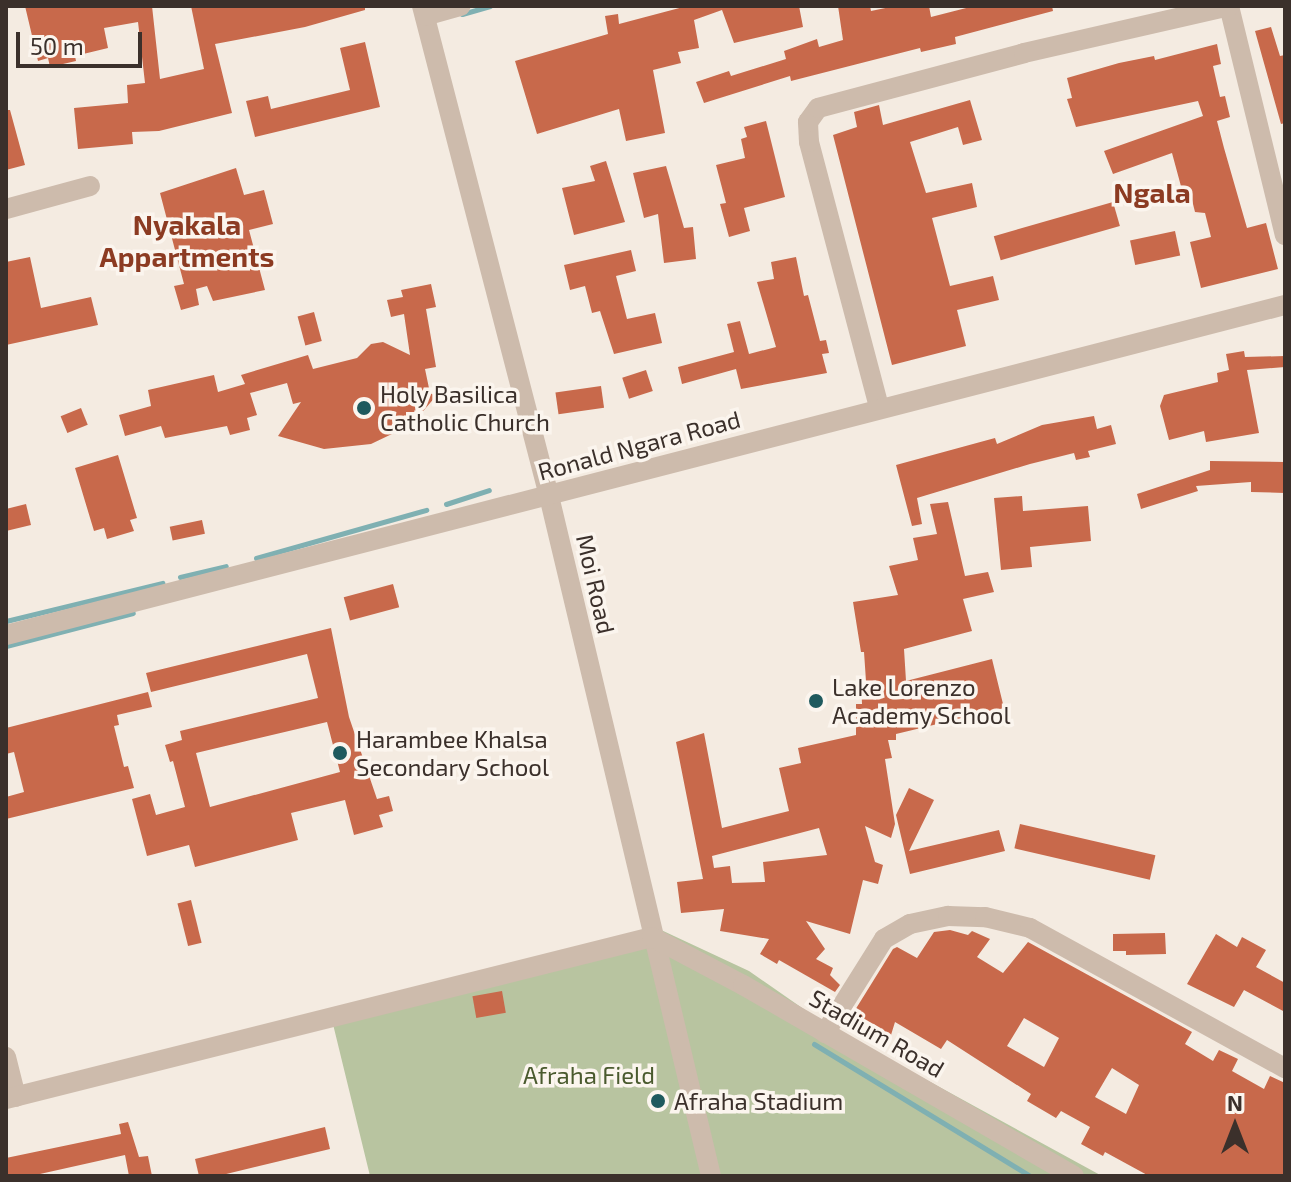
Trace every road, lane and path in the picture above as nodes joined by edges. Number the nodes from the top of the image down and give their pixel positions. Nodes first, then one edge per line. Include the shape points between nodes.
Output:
1 (461, 6) edge
2 (1229, 6) edge
3 (423, 11) edge
4 (90, 186) dead end
5 (6, 209) edge
6 (1285, 235) edge
7 (1285, 305) edge
8 (879, 407) junction
9 (549, 496) junction
10 (6, 635) edge
11 (652, 937) junction
12 (825, 1033) junction
13 (6, 1057) edge
14 (1285, 1068) edge
15 (11, 1098) edge
16 (711, 1176) edge
17 (1074, 1176) edge

1 - 3 street
2 - 6 street
2 - 8 street via 818,108 808,122 809,142
3 - 9 street, Moi Road
4 - 5 street
7 - 8 street, Ronald Ngara Road
8 - 9 street, Ronald Ngara Road
9 - 10 street, Ronald Ngara Road
9 - 11 street, Moi Road
11 - 12 street, Stadium Road
11 - 15 street
11 - 16 street, Moi Road
12 - 14 street via 884,939 910,924 948,916 985,917 1030,928
12 - 17 street, Stadium Road
13 - 15 street

